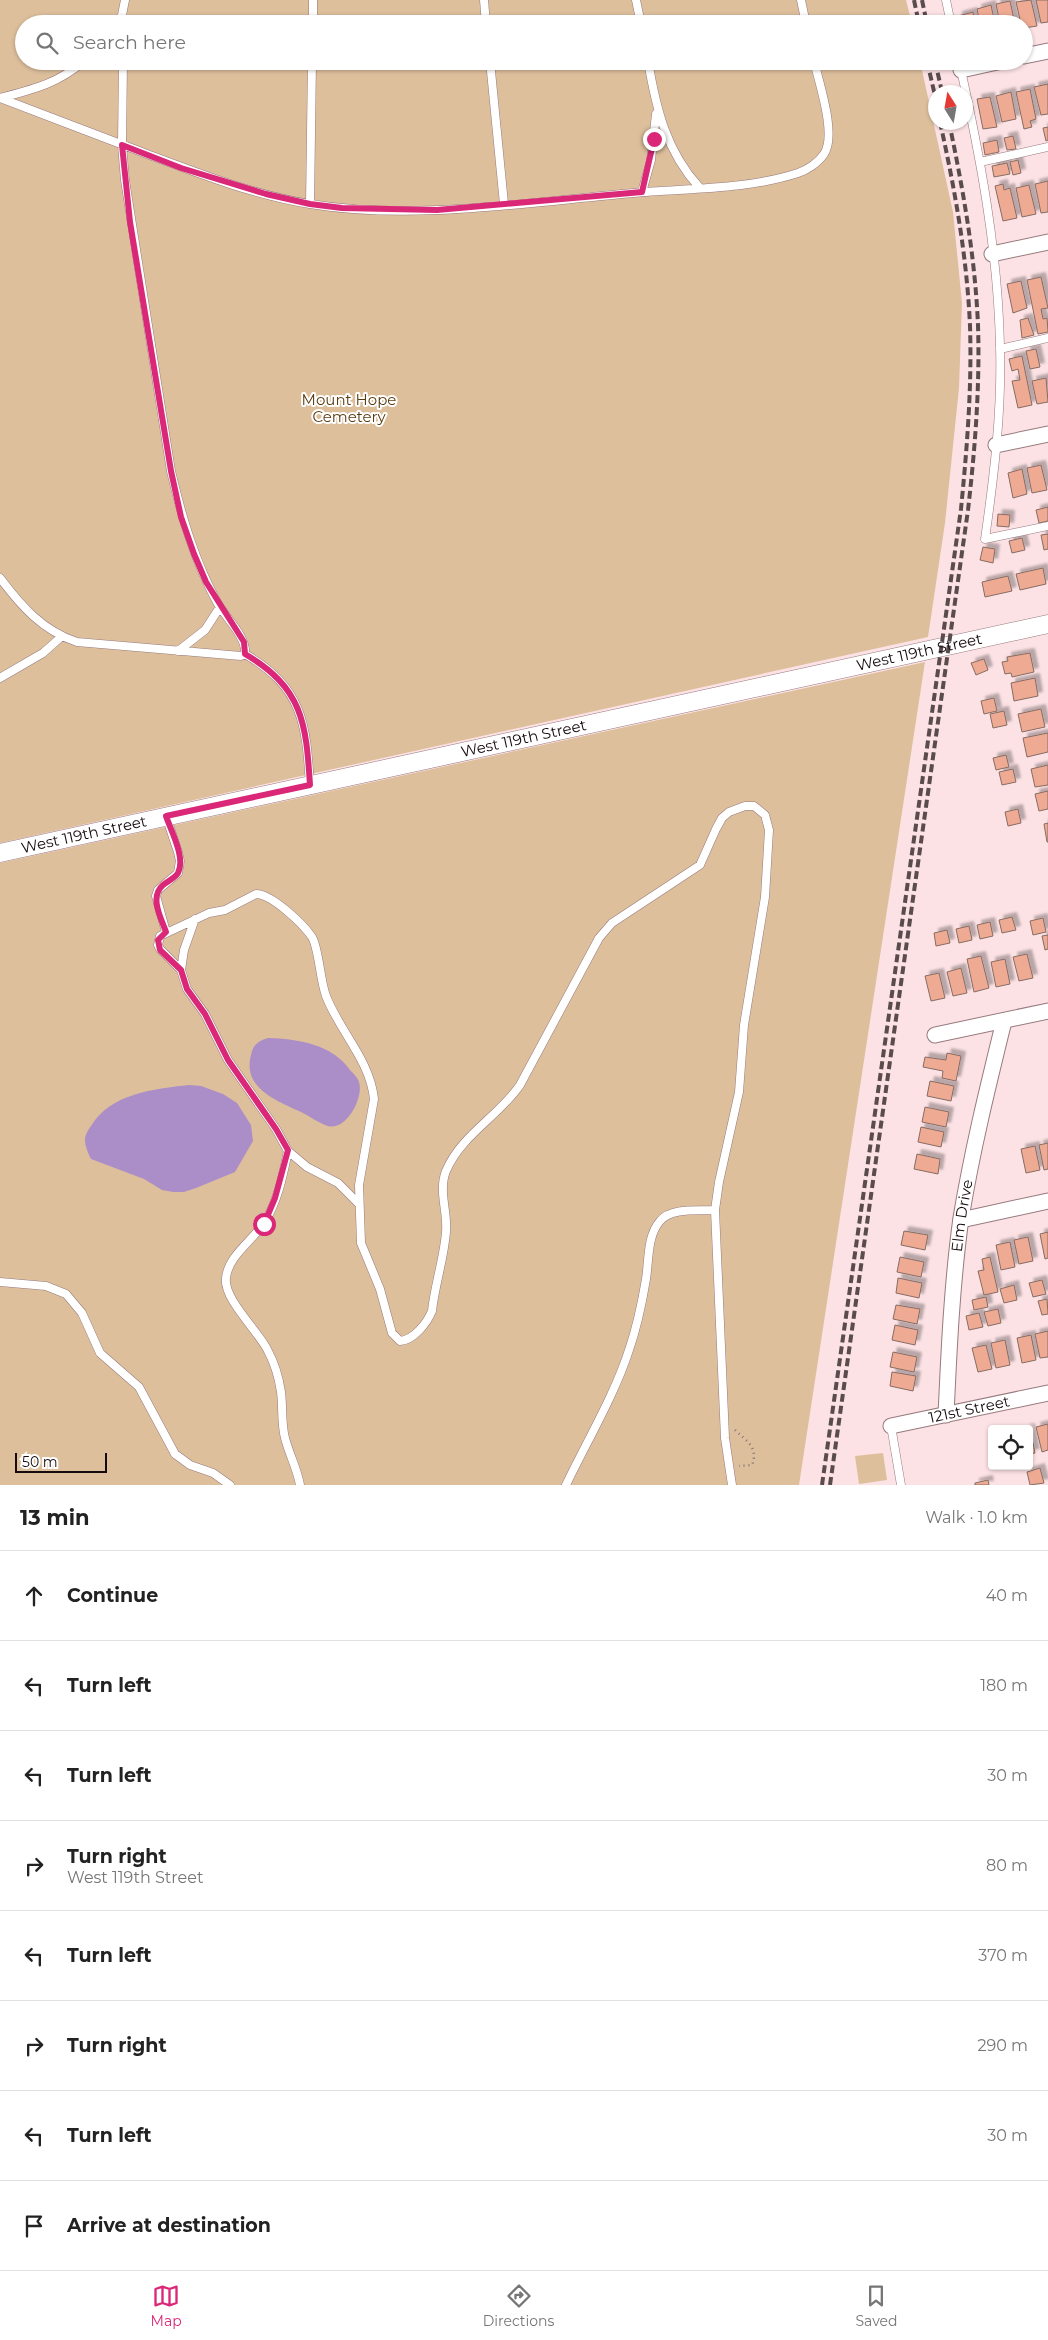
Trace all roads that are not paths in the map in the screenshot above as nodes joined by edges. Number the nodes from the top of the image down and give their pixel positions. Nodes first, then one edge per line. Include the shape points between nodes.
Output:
1 (125, 0) edge
2 (313, 0) edge
3 (484, 0) edge
4 (636, 0) edge
5 (801, 0) edge
6 (946, 0) edge
7 (123, 15) edge
8 (313, 15) edge
9 (485, 15) edge
10 (639, 15) edge
11 (804, 15) edge
12 (949, 15) edge
13 (1048, 51) edge
14 (1033, 54) edge
15 (73, 70) edge
16 (123, 70) edge
17 (312, 70) edge
18 (491, 70) edge
19 (650, 70) edge
20 (816, 70) edge
21 (961, 70) edge
22 (0, 98) edge
23 (656, 109) junction
24 (122, 145) junction
25 (1048, 147) edge
26 (980, 162) junction
27 (699, 187) junction
28 (642, 192) junction
29 (310, 204) junction
30 (504, 204) junction
31 (1048, 242) edge
32 (992, 254) junction
33 (1048, 338) edge
34 (1000, 349) junction
35 (1048, 434) edge
36 (996, 445) junction
37 (1048, 526) edge
38 (0, 578) edge
39 (220, 607) junction
40 (1048, 624) edge
41 (61, 636) junction
42 (178, 651) junction
43 (245, 654) junction
44 (0, 678) edge
45 (310, 785) junction
46 (166, 816) junction
47 (0, 853) edge
48 (195, 919) junction
49 (166, 932) junction
50 (181, 970) junction
51 (1048, 1011) edge
52 (1004, 1021) junction
53 (935, 1035) dead end
54 (288, 1150) junction
55 (1048, 1201) edge
56 (359, 1204) junction
57 (715, 1210) junction
58 (961, 1220) junction
59 (0, 1282) edge
60 (1048, 1393) edge
61 (946, 1415) junction
62 (891, 1426) joint
63 (230, 1485) edge
64 (300, 1485) edge
65 (566, 1485) edge
66 (732, 1485) edge
67 (901, 1485) edge

1 - 7 lane
2 - 8 lane
3 - 9 lane
4 - 10 lane
5 - 11 lane
6 - 12 lane
13 - 14 street
15 - 22 lane via 44,86
16 - 24 lane
17 - 29 lane
18 - 30 lane
19 - 23 lane
20 - 27 lane via 829,128 825,153 817,162 798,173 749,183
21 - 26 lane
22 - 24 lane
23 - 27 lane via 674,153
23 - 28 lane via 652,153
24 - 29 lane via 227,183
24 - 39 lane via 130,222 171,471 181,517 194,554
25 - 26 lane
26 - 32 lane
27 - 28 lane
28 - 30 lane
29 - 30 lane via 428,210
31 - 32 street
32 - 34 lane
33 - 34 lane
34 - 36 lane
35 - 36 street
36 - 37 lane via 985,539
38 - 41 lane via 30,614
39 - 42 lane via 205,630
39 - 43 lane via 244,642
40 - 45 street, West 119th Street
41 - 42 lane via 96,645
41 - 44 lane via 43,653
42 - 43 lane
43 - 45 lane via 261,663 290,693 303,720
45 - 46 street, West 119th Street
46 - 47 street, West 119th Street
46 - 49 lane via 180,861 178,873 158,890 156,896
48 - 49 lane
48 - 50 lane
48 - 56 lane via 261,894 306,929 313,939 329,1004 363,1061 373,1089 374,1099 360,1171
49 - 50 lane via 160,936 158,945
50 - 54 lane via 187,989 205,1014 228,1060
51 - 52 street
52 - 53 street
52 - 58 street, Elm Drive via 975,1141
54 - 56 lane via 307,1166 338,1183
54 - 64 lane via 270,1212 256,1235 234,1259 228,1270 226,1286 233,1302 260,1336 276,1370 284,1430
55 - 58 street
56 - 57 lane via 364,1252 380,1289 392,1333 400,1341 406,1341 428,1320 432,1311 446,1234 444,1181 453,1160 475,1130 504,1106 516,1091 605,930 700,865 722,818 737,808 754,806 768,821 765,896 744,1025 739,1092
57 - 65 lane via 672,1214 657,1225 652,1235 630,1350
57 - 66 lane via 724,1416
58 - 61 street, Elm Drive
59 - 63 lane via 46,1286 66,1294 82,1313 106,1360 139,1387 175,1454 190,1466 213,1473
60 - 61 street, 121st Street
61 - 62 street, 121st Street
62 - 67 lane

